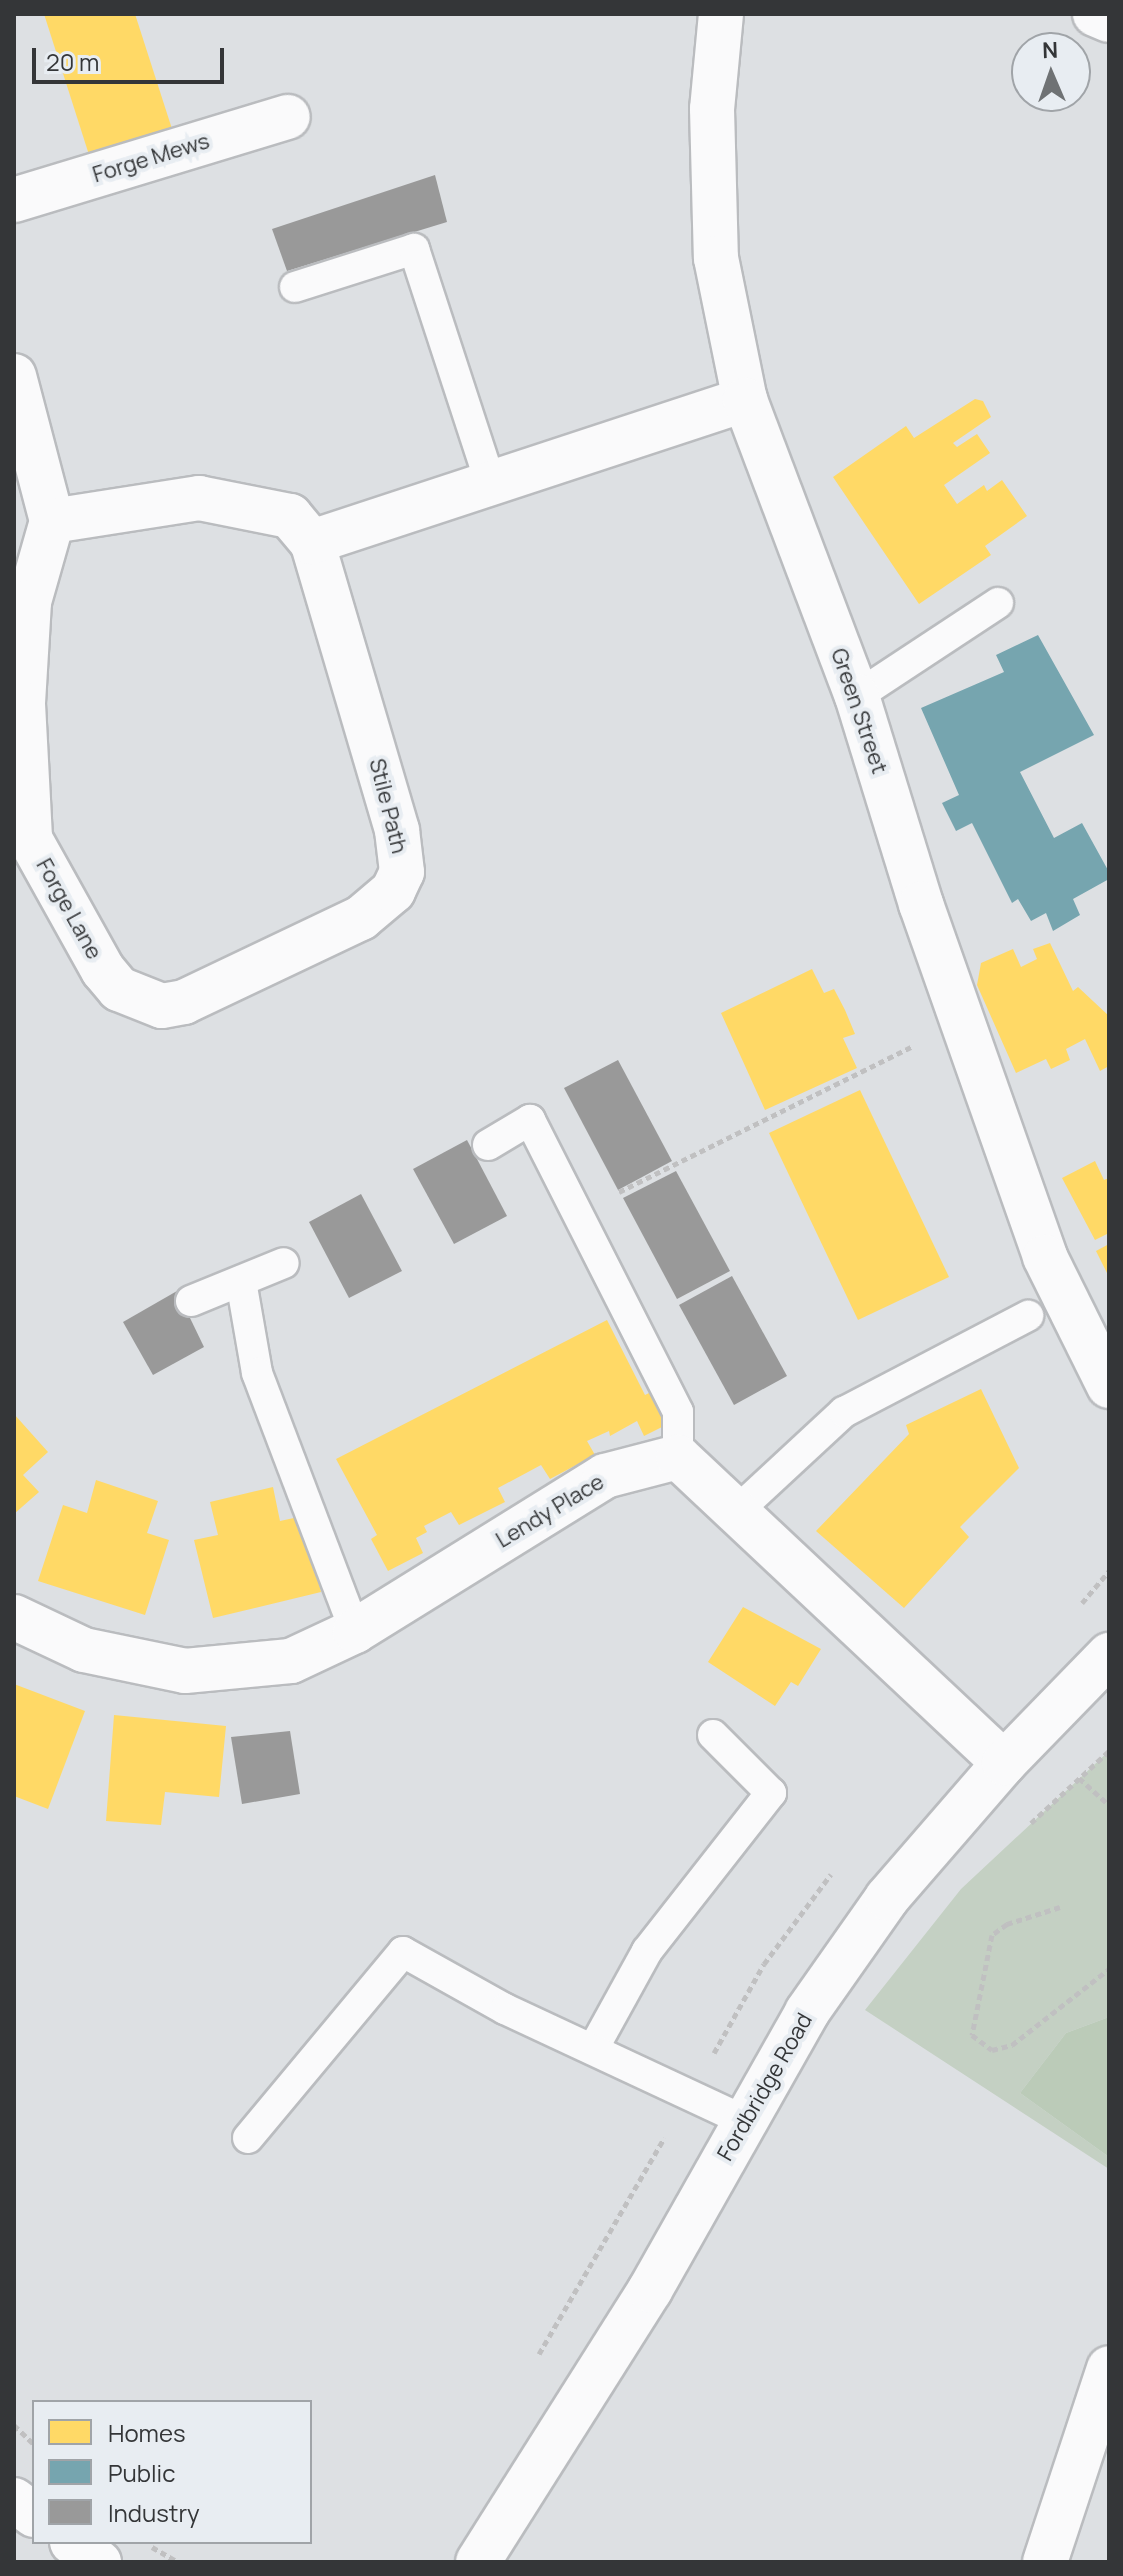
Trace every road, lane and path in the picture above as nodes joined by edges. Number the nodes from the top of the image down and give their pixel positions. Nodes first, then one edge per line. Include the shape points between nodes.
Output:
1 (721, 14) edge
2 (1095, 14) edge
3 (1109, 20) edge
4 (288, 117) dead end
5 (14, 200) edge
6 (295, 287) dead end
7 (14, 376) edge
8 (745, 400) junction
9 (490, 482) junction
10 (52, 521) junction
11 (312, 542) junction
12 (998, 603) dead end
13 (857, 696) junction
14 (103, 970) joint
15 (963, 1021) junction
16 (488, 1145) dead end
17 (577, 1212) junction
18 (284, 1263) dead end
19 (241, 1281) junction
20 (191, 1301) dead end
21 (1028, 1316) dead end
22 (1109, 1386) edge
23 (678, 1457) junction
24 (737, 1511) junction
25 (14, 1617) edge
26 (355, 1631) junction
27 (1109, 1655) edge
28 (713, 1735) dead end
29 (1109, 1751) edge
30 (1004, 1763) junction
31 (1079, 1778) junction
32 (1109, 1805) edge
33 (1026, 1828) dead end
34 (1060, 1907) dead end
35 (1109, 1969) edge
36 (593, 2049) junction
37 (745, 2121) junction
38 (248, 2138) dead end
39 (1109, 2368) edge
40 (14, 2425) edge
41 (32, 2442) edge
42 (14, 2500) edge
43 (32, 2514) edge
44 (75, 2544) edge
45 (148, 2544) edge
46 (99, 2562) edge
47 (178, 2562) edge
48 (478, 2562) edge
49 (1045, 2562) edge

1 - 8 street, Green Street via 712,109 716,258
2 - 3 street
4 - 5 street, Forge Mews
6 - 9 lane via 414,249
7 - 10 street
8 - 9 street
8 - 13 street, Green Street
9 - 11 street
10 - 11 street, Stile Path via 199,498 290,516
10 - 14 street, Forge Lane via 29,602 23,704 30,839
11 - 14 street, Stile Path via 397,830 402,872 393,891 361,918 184,1002 162,1006 140,999 119,989
12 - 13 lane
13 - 15 street, Green Street
15 - 17 path
15 - 22 street, Green Street via 1045,1257
16 - 17 lane via 530,1120
17 - 23 lane via 678,1412
18 - 19 lane
19 - 20 lane
19 - 26 lane via 257,1373
21 - 24 lane via 844,1412
23 - 24 street
23 - 26 street, Lendy Place via 605,1476
24 - 30 street
25 - 26 street, Lendy Place via 84,1650 185,1671 291,1661
27 - 30 street, Fordbridge Road
28 - 36 lane via 771,1793 647,1951
29 - 31 path
30 - 37 street, Fordbridge Road via 887,1898 807,2012
31 - 32 path
31 - 33 path
34 - 35 path via 1007,1924 992,1935 972,2035 992,2050 1012,2045
36 - 37 lane
36 - 38 lane via 505,2009 403,1952
37 - 48 street, Fordbridge Road via 650,2290
39 - 49 street
40 - 41 path
42 - 43 street
44 - 46 street
45 - 47 path

